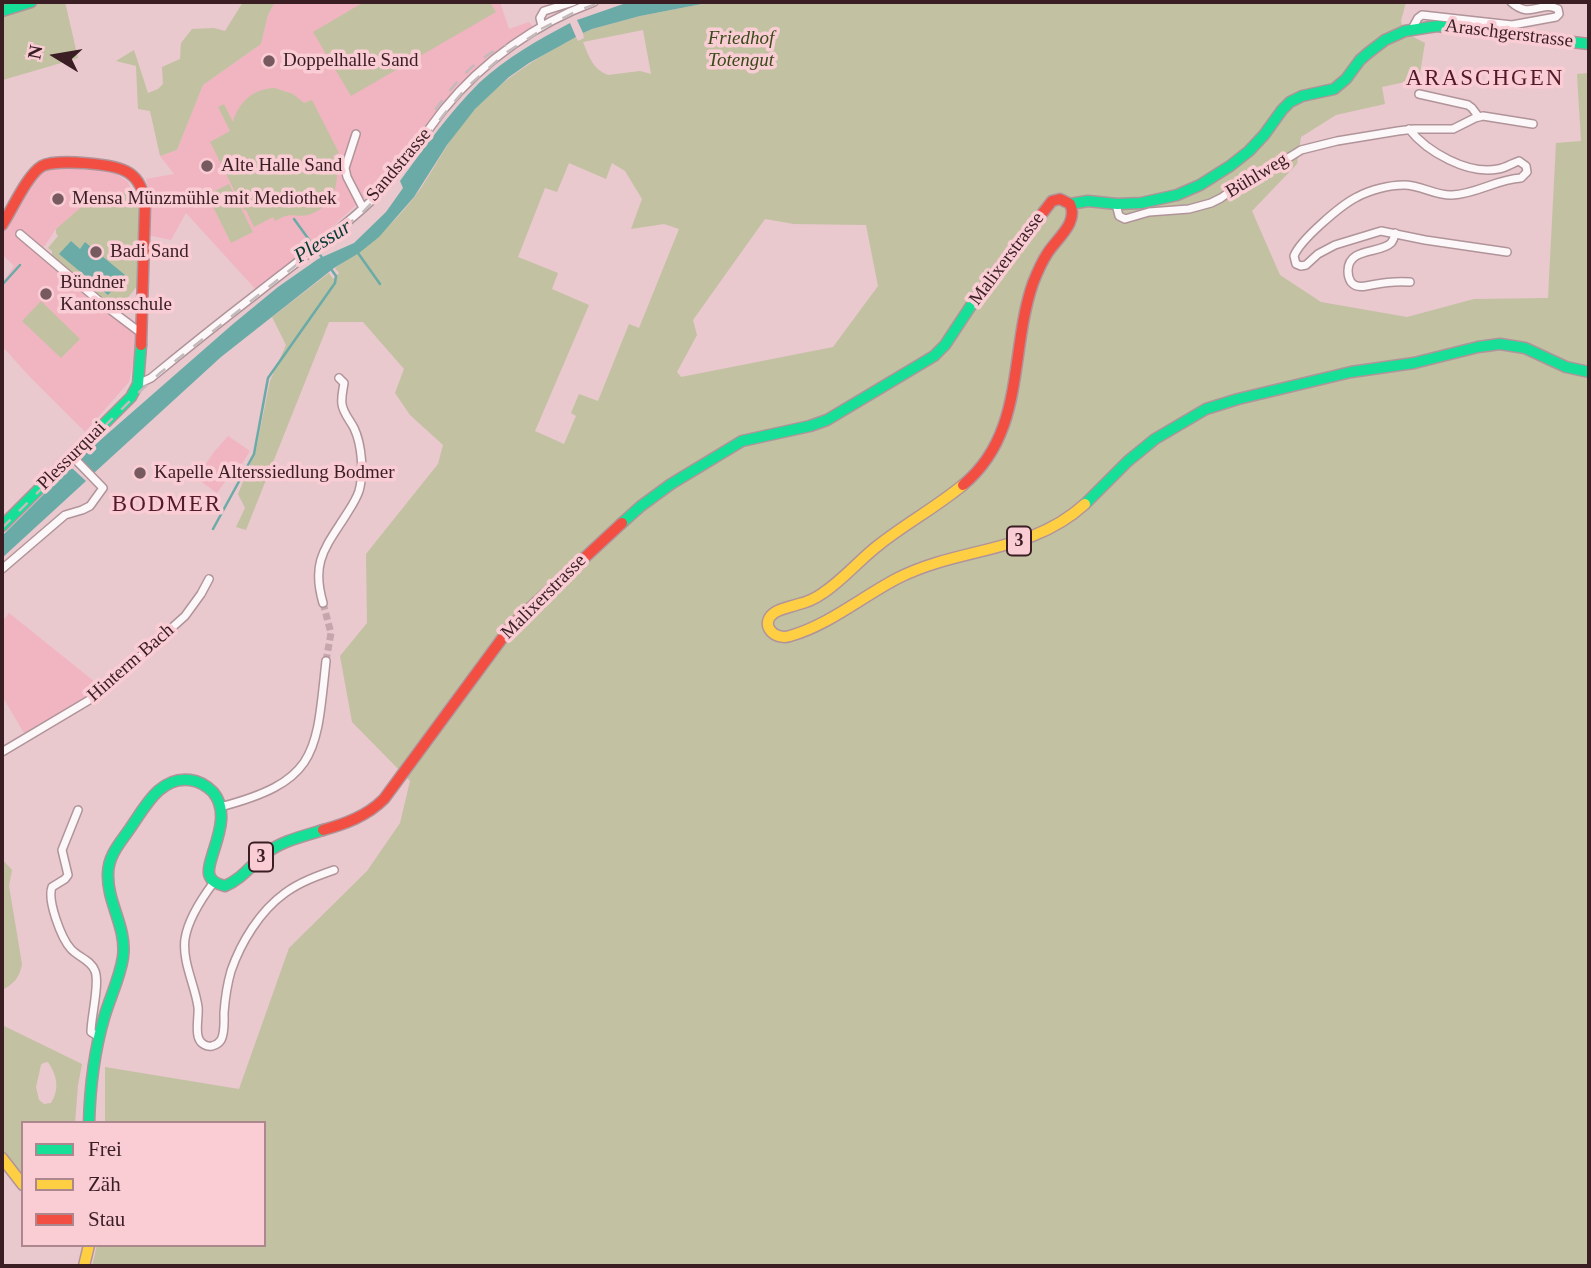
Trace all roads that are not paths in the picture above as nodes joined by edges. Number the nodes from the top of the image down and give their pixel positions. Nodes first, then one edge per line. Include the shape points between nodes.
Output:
1 (31, 2) edge
2 (573, 2) edge
3 (594, 2) edge
4 (1511, 2) edge
5 (2, 11) edge
6 (542, 26) junction
7 (1412, 29) junction
8 (1589, 44) edge
9 (1419, 94) dead end
10 (1478, 117) junction
11 (1532, 124) dead end
12 (1409, 129) junction
13 (356, 134) dead end
14 (1070, 204) junction
15 (1116, 204) junction
16 (363, 208) junction
17 (2, 225) edge
18 (1395, 233) junction
19 (20, 234) dead end
20 (1507, 252) dead end
21 (1410, 282) dead end
22 (142, 331) junction
23 (1589, 372) edge
24 (339, 378) dead end
25 (138, 384) junction
26 (74, 458) junction
27 (2, 526) edge
28 (2, 569) edge
29 (209, 579) dead end
30 (323, 603) tunnel mouth
31 (326, 661) tunnel mouth
32 (2, 752) edge
33 (220, 807) junction
34 (78, 810) dead end
35 (334, 870) dead end
36 (214, 882) junction
37 (99, 1037) junction
38 (89, 1121) edge
39 (2, 1158) edge
40 (21, 1182) edge
41 (89, 1247) edge
42 (84, 1266) edge

1 - 5 main road
2 - 6 street via 544,11
3 - 6 street, Sandstrasse
4 - 7 street via 1524,10 1554,6 1559,14 1512,25 1422,15
6 - 16 street, Sandstrasse via 465,86
7 - 8 main road, Araschgerstrasse via 1437,26
7 - 15 main road, Araschgerstrasse via 1367,53 1335,89 1290,102 1258,143 1209,180 1161,198
9 - 10 street, Bühlweg via 1470,106
10 - 11 street, Bühlweg
10 - 12 street, Bühlweg via 1452,129
12 - 15 street, Bühlweg via 1301,150 1262,176 1201,206 1125,219 1119,216
12 - 18 street via 1434,153 1466,166 1495,169 1519,161 1527,171 1521,178 1455,195 1404,185 1368,192 1324,222 1298,248 1294,259 1304,266 1335,245 1378,231
13 - 16 street via 345,168
14 - 15 main road, Araschgerstrasse via 1084,200
14 - 23 main road, Malixerstrasse / 3 via 1072,219 1046,254 1032,289 1005,427 980,470 878,545 826,592 775,612 769,620 772,633 782,637 795,634 920,568 1044,532 1080,508 1146,445 1222,404 1320,379 1497,345 1525,347 1571,370
14 - 36 main road, Malixerstrasse / 3 via 1052,201 934,356 827,420 742,441 641,506 512,625 378,805 355,819 271,849 232,884
16 - 25 street, Sandstrasse
17 - 22 main road via 31,176 47,164 111,166 131,174 145,200
18 - 20 street
18 - 21 street via 1389,244 1354,258 1349,278 1360,286
19 - 22 street
22 - 25 main road
24 - 30 street via 344,384 342,406 359,442 360,483 355,501 319,562
25 - 26 main road, Plessurquai
26 - 27 main road, Plessurquai
26 - 28 street via 103,488 90,506 65,515
29 - 32 street, Hinterm Bach via 185,616 96,696
31 - 33 street via 317,736 305,763 277,787
33 - 36 main road via 209,870
33 - 37 main road via 214,793 201,783 170,783 159,789 113,854 108,879 124,954
34 - 37 street via 62,850 68,875 52,887 50,895 64,941 96,972 91,1032
35 - 36 street via 285,893 256,923 229,979 221,1039 209,1046 198,1038 185,945 190,924
37 - 38 main road
39 - 40 main road
41 - 42 main road

